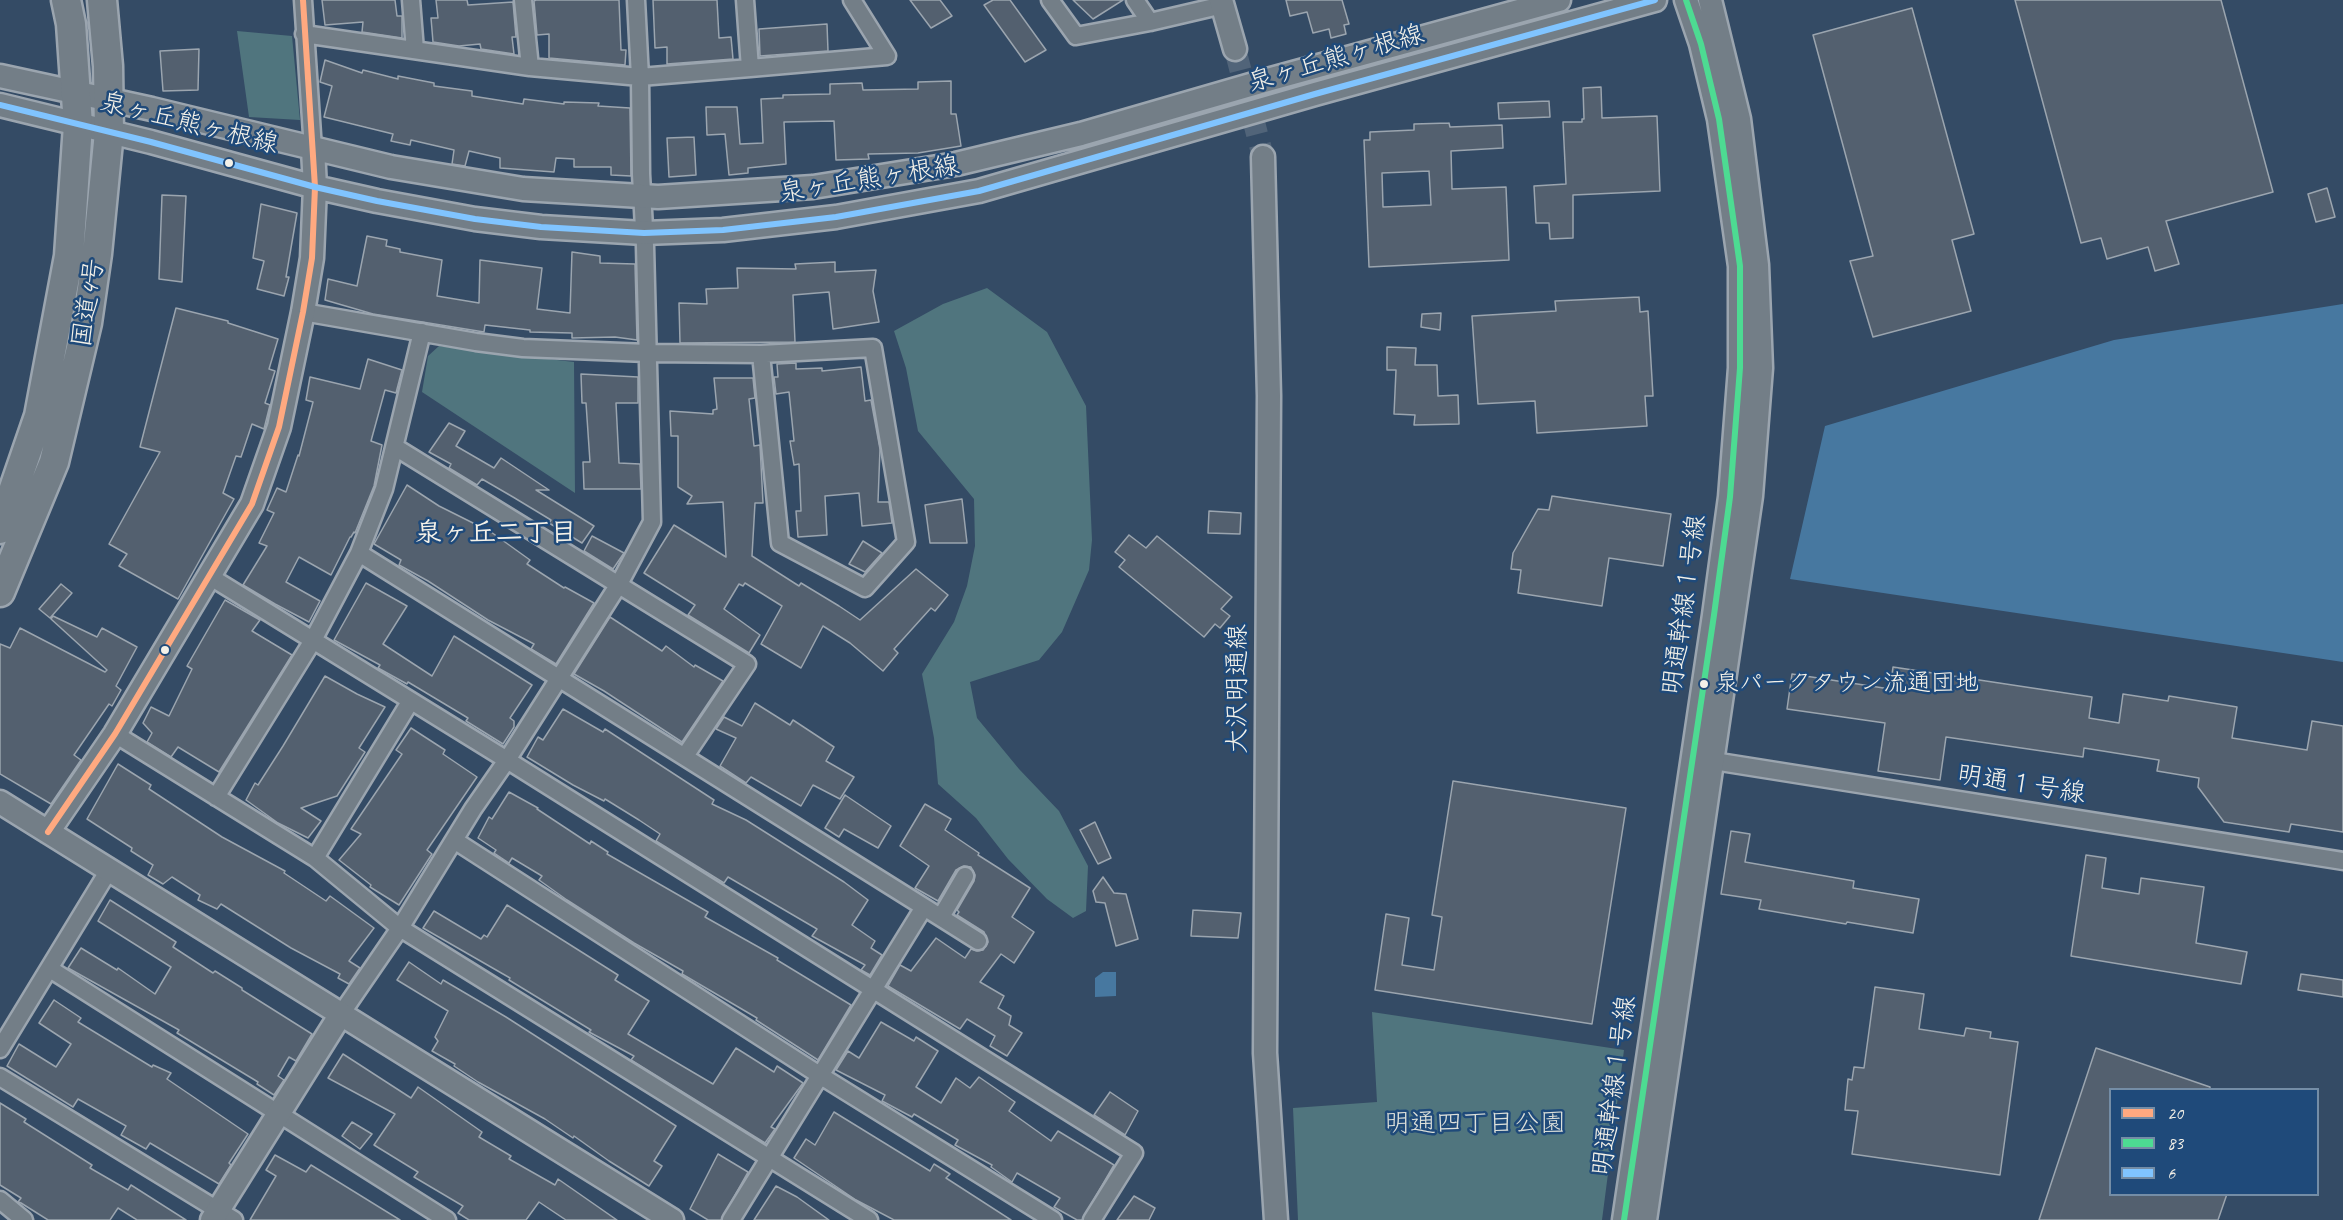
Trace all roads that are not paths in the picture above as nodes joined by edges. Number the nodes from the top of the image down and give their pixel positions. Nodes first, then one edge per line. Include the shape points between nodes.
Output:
1 (66, 0) edge
2 (102, 0) edge
3 (303, 0) edge
4 (411, 0) edge
5 (523, 0) edge
6 (636, 0) edge
7 (745, 0) edge
8 (852, 0) edge
9 (1050, 0) edge
10 (1135, 0) edge
11 (1559, 0) edge
12 (1656, 0) edge
13 (1686, 0) edge
14 (1710, 0) edge
15 (1222, 2) edge
16 (1150, 22) junction
17 (304, 34) junction
18 (1235, 49) tunnel mouth
19 (415, 50) junction
20 (530, 67) junction
21 (750, 68) junction
22 (0, 76) edge
23 (640, 77) junction
24 (77, 93) junction
25 (109, 100) junction
26 (0, 105) edge
27 (78, 125) junction
28 (109, 132) junction
29 (313, 149) junction
30 (1263, 157) tunnel mouth
31 (315, 187) junction
32 (641, 197) junction
33 (644, 233) junction
34 (303, 312) junction
35 (422, 332) junction
36 (647, 353) junction
37 (761, 354) junction
38 (395, 447) junction
39 (0, 529) edge
40 (359, 553) junction
41 (209, 576) junction
42 (619, 584) junction
43 (0, 592) edge
44 (312, 642) junction
45 (559, 677) junction
46 (410, 702) junction
47 (115, 734) junction
48 (685, 756) junction
49 (1702, 759) junction
50 (507, 760) junction
51 (216, 797) junction
52 (0, 802) edge
53 (48, 832) junction
54 (454, 840) junction
55 (315, 858) junction
56 (2343, 861) edge
57 (109, 870) junction
58 (965, 876) dead end
59 (924, 907) junction
60 (940, 917) junction
61 (400, 928) junction
62 (978, 941) dead end
63 (50, 969) junction
64 (874, 992) junction
65 (341, 1014) junction
66 (0, 1049) edge
67 (821, 1076) junction
68 (0, 1077) edge
69 (278, 1114) junction
70 (769, 1158) junction
71 (0, 1200) edge
72 (221, 1217) edge
73 (24, 1220) edge
74 (447, 1220) edge
75 (672, 1220) edge
76 (731, 1220) edge
77 (869, 1220) edge
78 (1053, 1220) edge
79 (1092, 1220) edge
80 (1276, 1220) edge
81 (1624, 1220) edge
82 (1645, 1220) edge

1 - 24 highway, 国道4号
2 - 25 highway, 国道4号
3 - 17 street
4 - 19 street
5 - 20 street
6 - 23 street
7 - 21 street
8 - 21 street via 888,56
9 - 16 street via 1076,36
10 - 16 street
11 - 32 street, 泉ヶ丘熊ヶ根線 via 1081,134 956,164 813,187
12 - 33 street, 泉ヶ丘熊ヶ根線 via 979,191 792,223
13 - 49 street, 明通幹線１号線 via 1719,119 1740,278 1740,368 1730,497
14 - 49 street via 1739,119 1757,265 1761,368 1751,496
15 - 16 street
15 - 18 street
17 - 19 street
17 - 29 street
19 - 20 street
20 - 23 street
21 - 23 street
22 - 24 street, 泉ヶ丘熊ヶ根線
23 - 32 street
24 - 25 street, 泉ヶ丘熊ヶ根線
24 - 27 highway, 国道4号
25 - 28 highway, 国道4号
25 - 29 street, 泉ヶ丘熊ヶ根線
26 - 27 street, 泉ヶ丘熊ヶ根線
27 - 28 street, 泉ヶ丘熊ヶ根線
27 - 39 highway, 国道4号 via 69,256 39,416
28 - 31 street, 泉ヶ丘熊ヶ根線
28 - 43 highway, 国道4号 via 98,254 74,388 54,462
29 - 31 street
29 - 32 street, 泉ヶ丘熊ヶ根線 via 472,182
30 - 80 street, 大沢明通線 via 1269,396 1265,1053
31 - 33 street, 泉ヶ丘熊ヶ根線 via 475,219
31 - 34 street via 312,258
32 - 33 street
33 - 36 street
34 - 35 street
34 - 41 street via 279,427 256,493
35 - 36 street via 523,348
35 - 38 street
36 - 37 street
36 - 42 street via 652,522
37 - 37 street via 873,348 906,542 865,588 780,543
38 - 40 street via 384,489
38 - 42 street
40 - 44 street
40 - 45 street
41 - 44 street
41 - 47 street
42 - 45 street
42 - 48 street via 747,664
44 - 46 street
44 - 51 street
45 - 48 street
45 - 50 street
46 - 50 street
46 - 55 street
47 - 51 street
47 - 53 street
48 - 59 street
49 - 56 street, 明通１号線
49 - 81 street, 明通幹線１号線
49 - 82 street
50 - 54 street
50 - 64 street
51 - 55 street
52 - 53 street
53 - 57 street
54 - 61 street
54 - 67 street
55 - 61 street
57 - 63 street
57 - 65 street
58 - 60 street
59 - 60 street
59 - 64 street
60 - 62 street
61 - 65 street
61 - 70 street
63 - 66 street
63 - 69 street
64 - 67 street
64 - 79 street via 1134,1153
65 - 69 street
65 - 75 street
67 - 70 street
67 - 78 street
68 - 72 street
69 - 72 street
69 - 74 street
70 - 76 street
70 - 77 street
71 - 73 street

